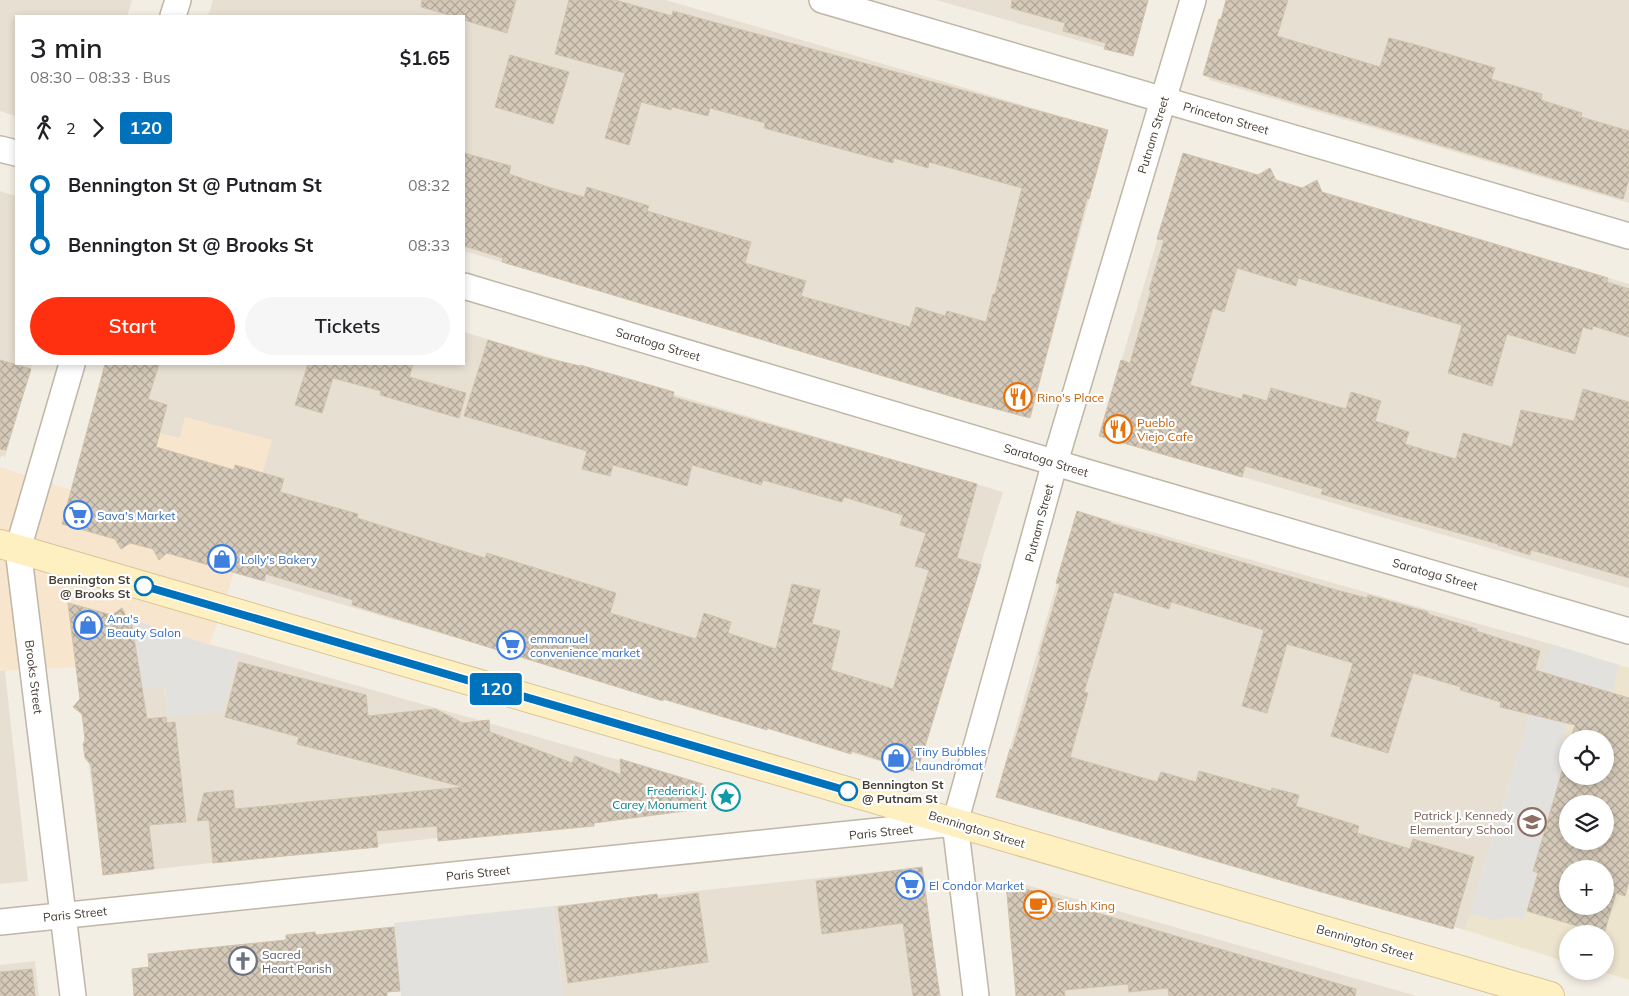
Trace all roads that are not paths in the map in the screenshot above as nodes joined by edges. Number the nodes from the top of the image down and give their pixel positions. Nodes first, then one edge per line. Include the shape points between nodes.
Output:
1 (178, 0) edge
2 (822, 0) edge
3 (1193, 0) edge
4 (173, 15) edge
5 (1164, 100) junction
6 (0, 149) edge
7 (15, 153) edge
8 (1629, 236) edge
9 (465, 286) edge
10 (72, 365) edge
11 (1055, 462) junction
12 (6, 548) edge
13 (1629, 631) edge
14 (955, 823) junction
15 (63, 915) junction
16 (0, 922) edge
17 (73, 996) edge
18 (976, 996) edge
19 (1550, 996) edge

1 - 4 street
2 - 5 street, Princeton Street
3 - 5 street, Putnam Street
5 - 8 street, Princeton Street
5 - 11 street, Putnam Street
6 - 7 street
9 - 11 street, Saratoga Street
10 - 12 street, Brooks Street
11 - 13 street, Saratoga Street
11 - 14 street, Putnam Street
12 - 14 main road, Bennington Street
12 - 15 street, Brooks Street
14 - 15 street, Paris Street
14 - 18 street, Putnam Street
14 - 19 main road, Bennington Street
15 - 16 street, Paris Street
15 - 17 street, Brooks Street

